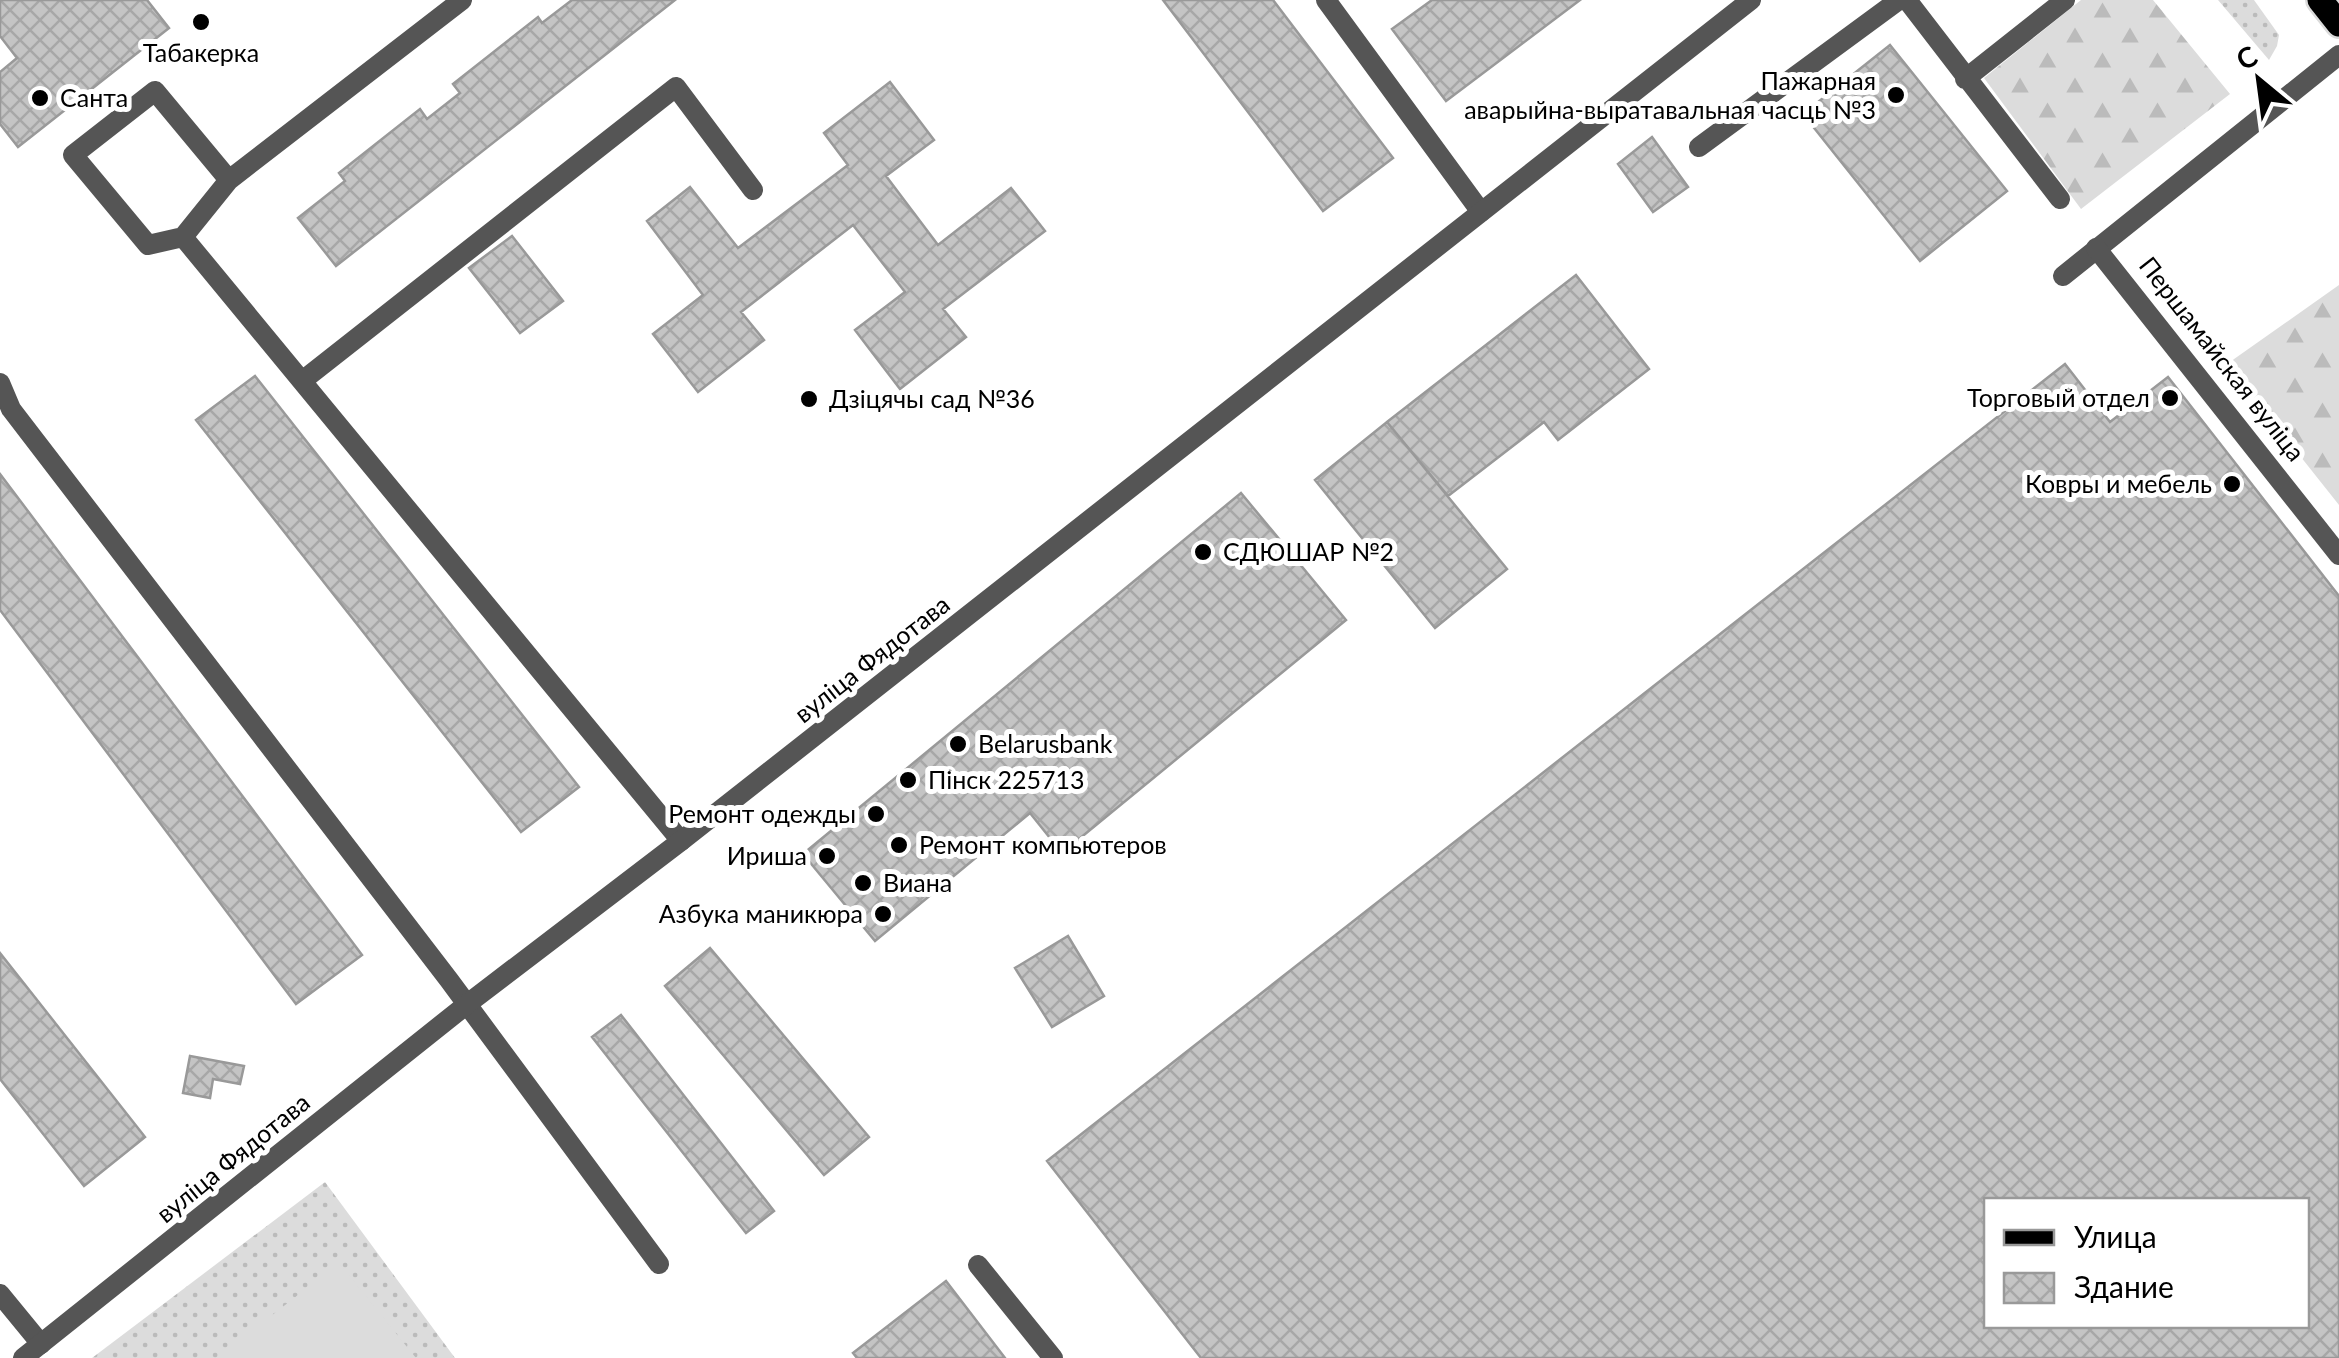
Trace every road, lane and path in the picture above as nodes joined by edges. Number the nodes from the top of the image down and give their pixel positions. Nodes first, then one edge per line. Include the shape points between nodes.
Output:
1 (462, 0) edge
2 (1326, 0) edge
3 (1751, 0) edge
4 (1903, 0) edge
5 (2066, 0) edge
6 (2320, 0) edge
7 (2339, 24) edge
8 (2339, 56) edge
9 (1965, 79) junction
10 (1699, 147) dead end
11 (229, 180) junction
12 (753, 190) dead end
13 (2060, 199) dead end
14 (1481, 212) junction
15 (184, 237) junction
16 (2096, 248) junction
17 (2062, 276) dead end
18 (302, 382) junction
19 (0, 383) edge
20 (2339, 555) edge
21 (681, 841) junction
22 (466, 1005) junction
23 (659, 1264) dead end
24 (978, 1265) dead end
25 (0, 1294) edge
26 (40, 1344) junction
27 (23, 1358) edge
28 (1053, 1358) edge

1 - 11 street
2 - 14 street
3 - 14 street, вуліца Фядотава
4 - 9 street
4 - 10 street
5 - 9 street
6 - 7 main road
8 - 16 street
9 - 13 street
11 - 15 street
11 - 15 street via 155,91 73,155 148,244
12 - 18 street via 676,88
14 - 21 street, вуліца Фядотава
15 - 18 street
16 - 17 street
16 - 20 street, Першамайская вуліца
18 - 21 street
19 - 22 street via 10,409
21 - 22 street, вуліца Фядотава
22 - 23 street
22 - 26 street, вуліца Фядотава
24 - 28 street
25 - 26 street
26 - 27 street, вуліца Фядотава

